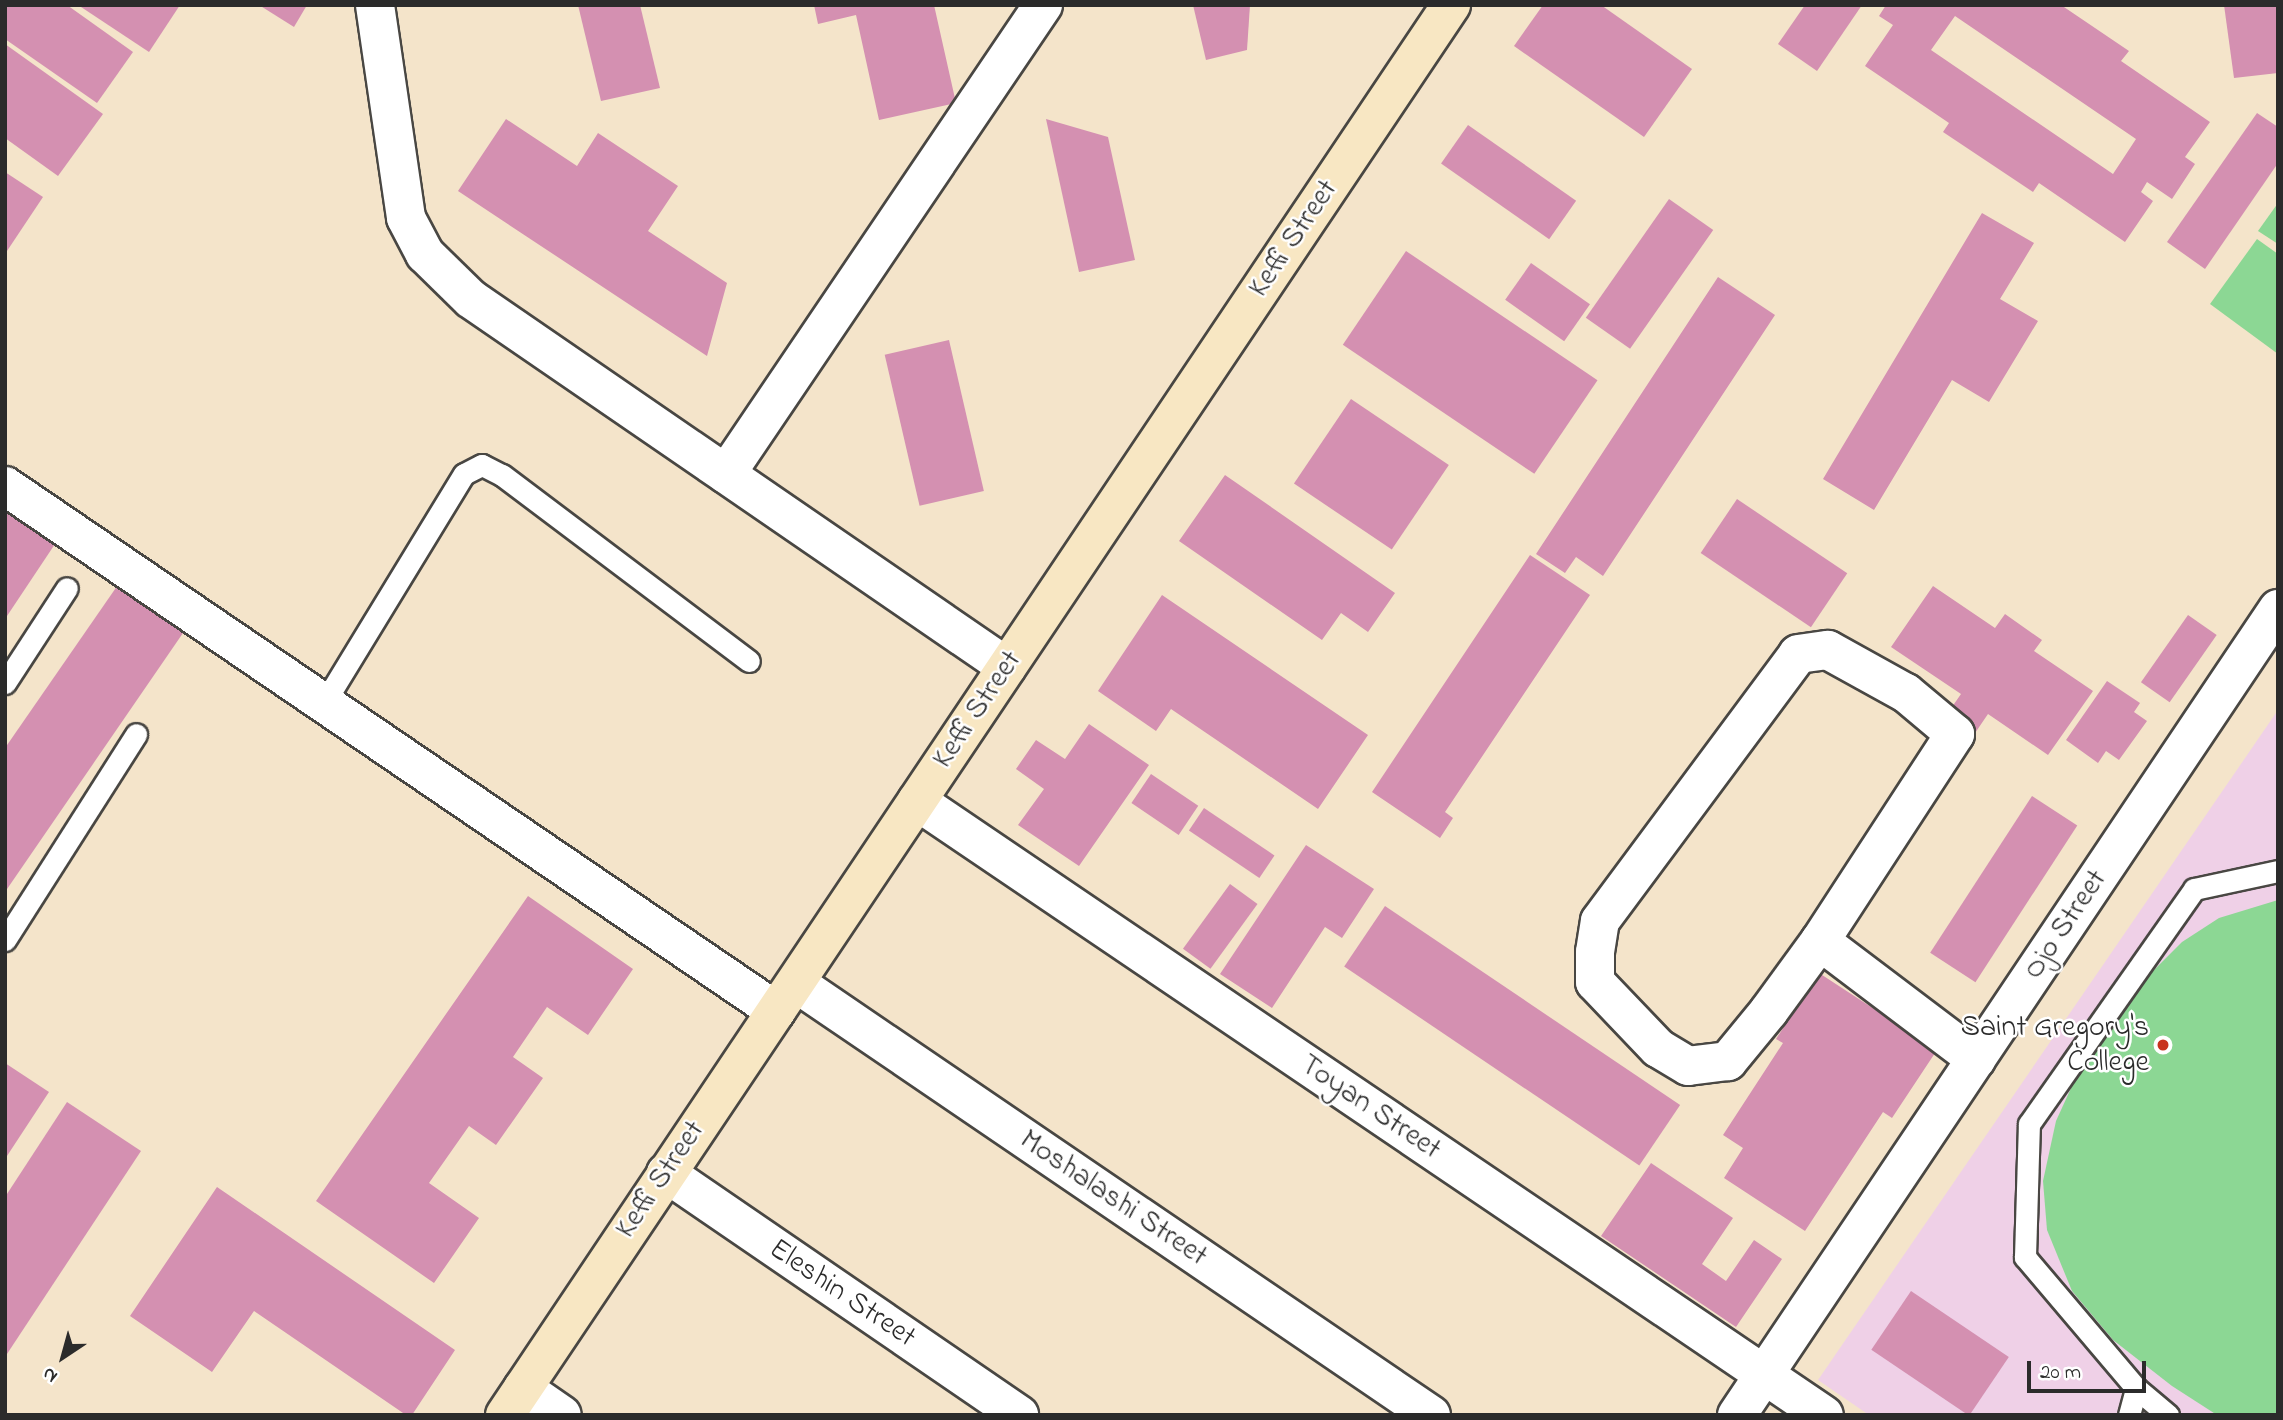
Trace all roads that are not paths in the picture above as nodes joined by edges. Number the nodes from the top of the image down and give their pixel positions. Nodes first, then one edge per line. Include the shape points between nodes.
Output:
1 (375, 5) edge
2 (1043, 5) edge
3 (1451, 5) edge
4 (726, 474) junction
5 (5, 486) edge
6 (67, 588) dead end
7 (2278, 609) edge
8 (749, 661) dead end
9 (1007, 667) junction
10 (5, 682) edge
11 (324, 703) junction
12 (136, 734) dead end
13 (916, 802) junction
14 (2278, 870) edge
15 (5, 940) edge
16 (1819, 941) junction
17 (786, 997) junction
18 (1976, 1059) junction
19 (666, 1172) junction
20 (1764, 1374) junction
21 (2136, 1388) junction
22 (514, 1401) edge
23 (562, 1415) edge
24 (1019, 1415) edge
25 (1431, 1415) edge
26 (1737, 1415) edge
27 (1824, 1415) edge
28 (2129, 1415) edge
29 (2168, 1415) edge

1 - 4 street via 407,218 425,254 471,299
2 - 4 street
3 - 9 main road, Keffi Street
4 - 9 street
5 - 11 street, Moshalashi Street
6 - 10 lane
7 - 18 street, Ojo Street
8 - 11 lane via 502,475 482,465 464,474
9 - 13 main road, Keffi Street
11 - 17 street, Moshalashi Street
12 - 15 lane
13 - 17 main road, Keffi Street
13 - 20 street, Toyan Street
14 - 21 lane via 2194,890 2029,1124 2025,1258
16 - 16 street via 1728,1061 1688,1066 1658,1048 1595,982 1600,921 1798,654 1828,650 1906,693 1955,733
16 - 18 street
17 - 19 main road, Keffi Street
17 - 25 street, Moshalashi Street
18 - 20 street, Ojo Street
19 - 22 main road, Keffi Street
19 - 24 street, Eleshin Street
20 - 26 street, Ojo Street
20 - 27 street, Toyan Street
21 - 28 lane
21 - 29 lane
22 - 23 street

